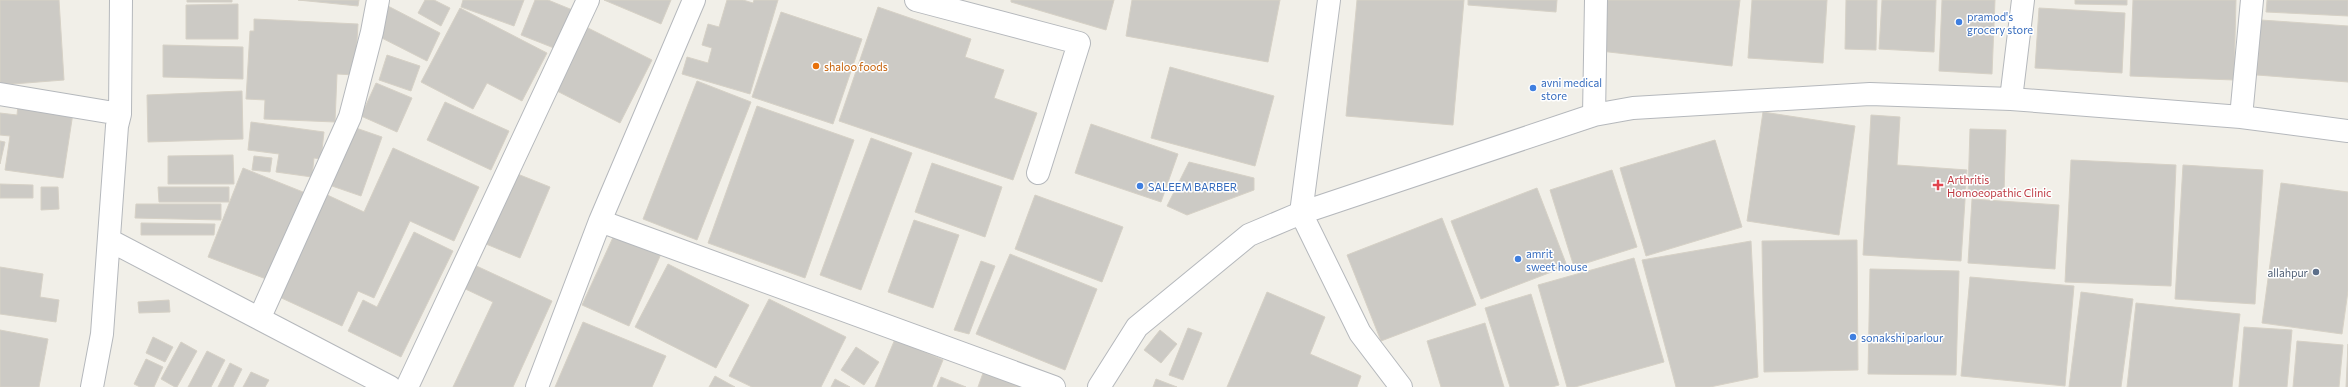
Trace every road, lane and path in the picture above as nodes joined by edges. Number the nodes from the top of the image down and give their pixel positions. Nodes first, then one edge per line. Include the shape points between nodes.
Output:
1 (121, 0) edge
2 (378, 0) edge
3 (588, 0) edge
4 (694, 0) edge
5 (916, 0) edge
6 (1329, 0) edge
7 (1596, 0) edge
8 (2023, 0) edge
9 (2252, 0) edge
10 (0, 94) edge
11 (2011, 99) junction
12 (120, 114) junction
13 (1594, 115) junction
14 (2241, 117) junction
15 (2348, 131) edge
16 (1038, 173) dead end
17 (1301, 213) junction
18 (600, 221) junction
19 (109, 240) junction
20 (260, 317) junction
21 (92, 387) edge
22 (390, 387) edge
23 (407, 387) edge
24 (537, 387) edge
25 (1054, 387) edge
26 (1099, 387) edge
27 (1401, 387) edge

1 - 12 street
2 - 20 street via 350,117
3 - 23 street
4 - 18 street
5 - 16 street via 1079,43
6 - 17 street
7 - 13 street
8 - 11 street
9 - 14 street
10 - 12 street
11 - 13 street via 1870,94 1633,108
11 - 14 street
12 - 19 street
13 - 17 street
14 - 15 street
17 - 26 street via 1249,235 1137,326
17 - 27 street via 1360,333
18 - 24 street
18 - 25 street
19 - 20 street
19 - 21 street via 102,334
20 - 22 street

